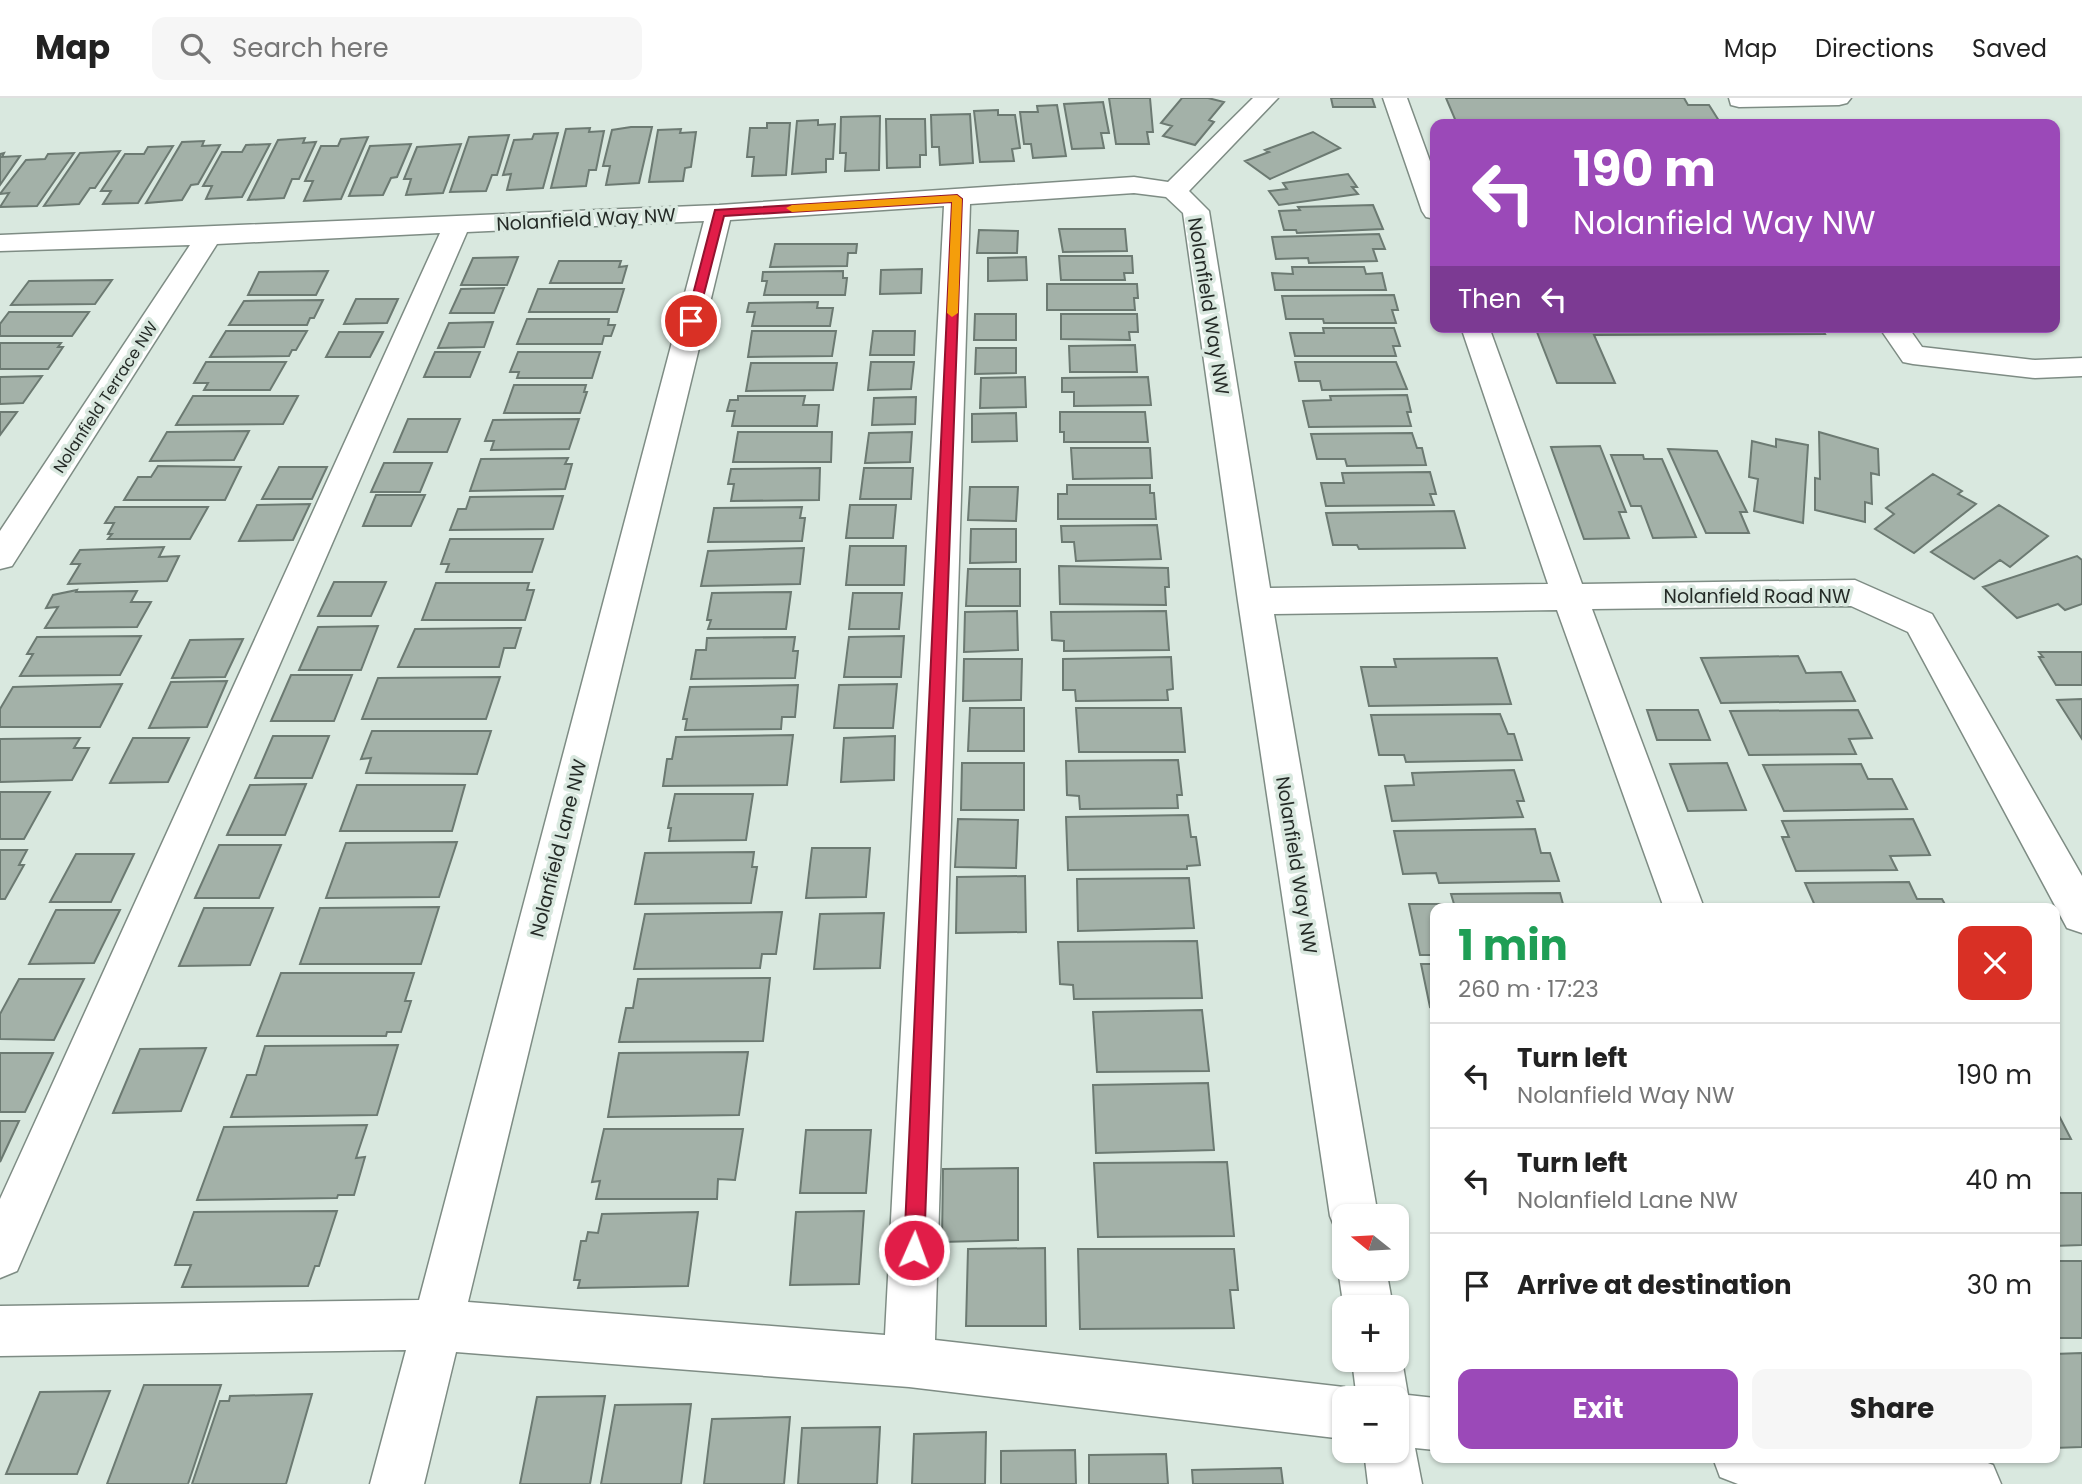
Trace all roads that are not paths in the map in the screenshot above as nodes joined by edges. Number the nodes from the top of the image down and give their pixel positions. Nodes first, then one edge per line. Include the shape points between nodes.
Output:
1 (1266, 98) edge
2 (1395, 98) edge
3 (1839, 98) edge
4 (1738, 99) edge
5 (1752, 119) edge
6 (1174, 191) junction
7 (1430, 197) edge
8 (957, 199) junction
9 (719, 213) junction
10 (457, 226) junction
11 (209, 236) junction
12 (0, 243) edge
13 (1477, 333) edge
14 (1897, 333) edge
15 (2082, 367) edge
16 (0, 557) edge
17 (1570, 597) junction
18 (1255, 601) junction
19 (1683, 903) edge
20 (2082, 915) edge
21 (1352, 1204) edge
22 (0, 1254) edge
23 (437, 1325) junction
24 (0, 1331) edge
25 (909, 1362) junction
26 (1332, 1412) edge
27 (1409, 1421) edge
28 (1430, 1423) edge
29 (1392, 1463) edge
30 (1833, 1463) edge
31 (1890, 1466) edge
32 (397, 1484) edge
33 (1395, 1484) edge
34 (1974, 1484) edge

1 - 6 street
2 - 7 street
3 - 4 street
4 - 5 street
6 - 8 street, Nolanfield Way NW via 1134,185
6 - 18 street, Nolanfield Way NW via 1196,211
8 - 9 street, Nolanfield Way NW
8 - 25 street
9 - 10 street, Nolanfield Way NW
9 - 23 street, Nolanfield Lane NW
10 - 11 street, Nolanfield Way NW
10 - 22 street
11 - 12 street, Nolanfield Way NW
11 - 16 street, Nolanfield Terrace NW
13 - 17 street
14 - 15 street via 1913,355 2035,369
17 - 18 street, Nolanfield Road NW
17 - 19 street
17 - 20 street, Nolanfield Road NW via 1855,593 1920,623
18 - 21 street, Nolanfield Way NW
23 - 24 street
23 - 25 street
23 - 32 street, Nolanfield Lane NW
25 - 26 street
27 - 28 street
29 - 33 street
30 - 31 street
31 - 34 street

